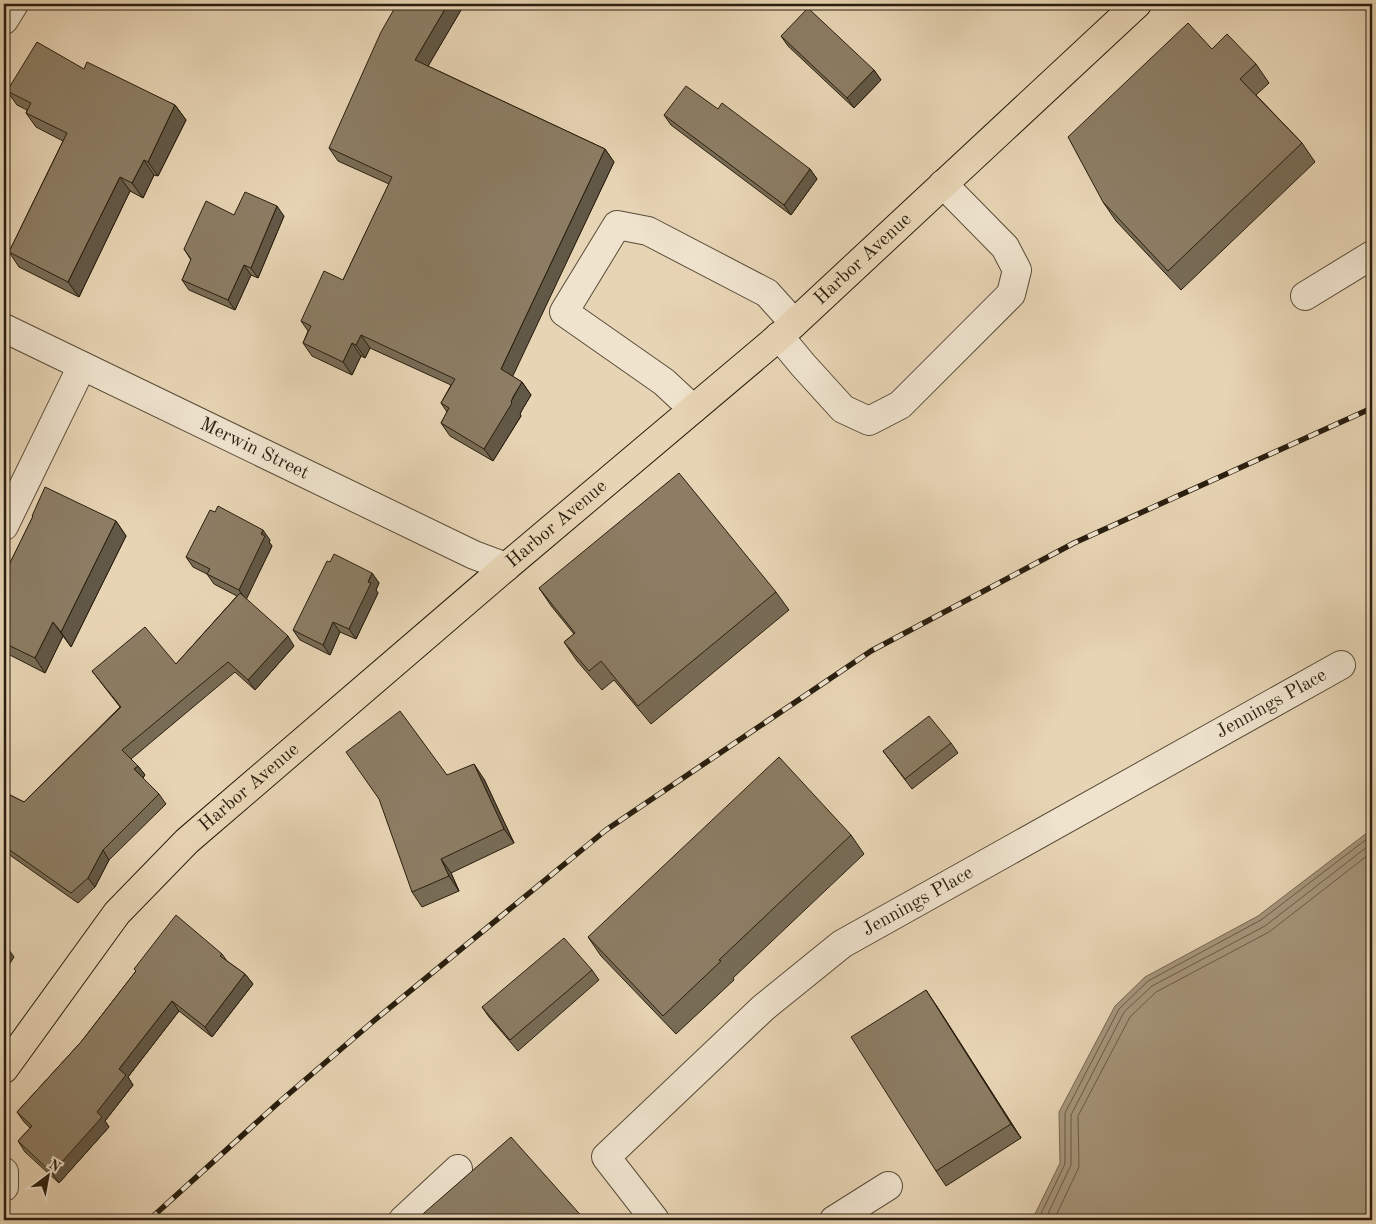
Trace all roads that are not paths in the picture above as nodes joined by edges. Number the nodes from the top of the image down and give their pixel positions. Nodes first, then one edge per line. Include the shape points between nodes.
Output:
1 (14, 4) edge
2 (1137, 4) edge
3 (4, 20) edge
4 (943, 184) junction
5 (1372, 255) edge
6 (1305, 296) dead end
7 (4, 328) edge
8 (786, 329) junction
9 (82, 366) junction
10 (693, 409) junction
11 (4, 526) edge
12 (506, 567) junction
13 (1341, 665) dead end
14 (4, 1069) edge
15 (458, 1169) dead end
16 (4, 1172) edge
17 (888, 1186) dead end
18 (4, 1187) edge
19 (403, 1220) edge
20 (655, 1220) edge
21 (834, 1220) edge

1 - 3 street
2 - 4 main road, Harbor Avenue
4 - 8 main road, Harbor Avenue
4 - 8 street via 1005,247 1017,270 1010,294 900,405 869,421 843,409 803,365
5 - 6 street
7 - 9 street, Merwin Street
8 - 10 main road, Harbor Avenue
8 - 10 street via 767,292 648,231 616,225 564,312 664,382
9 - 11 street
9 - 12 street, Merwin Street via 474,555
10 - 12 main road, Harbor Avenue
12 - 14 main road, Harbor Avenue via 187,841 117,913
13 - 20 street, Jennings Place via 834,950 763,1008 606,1157
15 - 19 street
16 - 18 street
17 - 21 street

